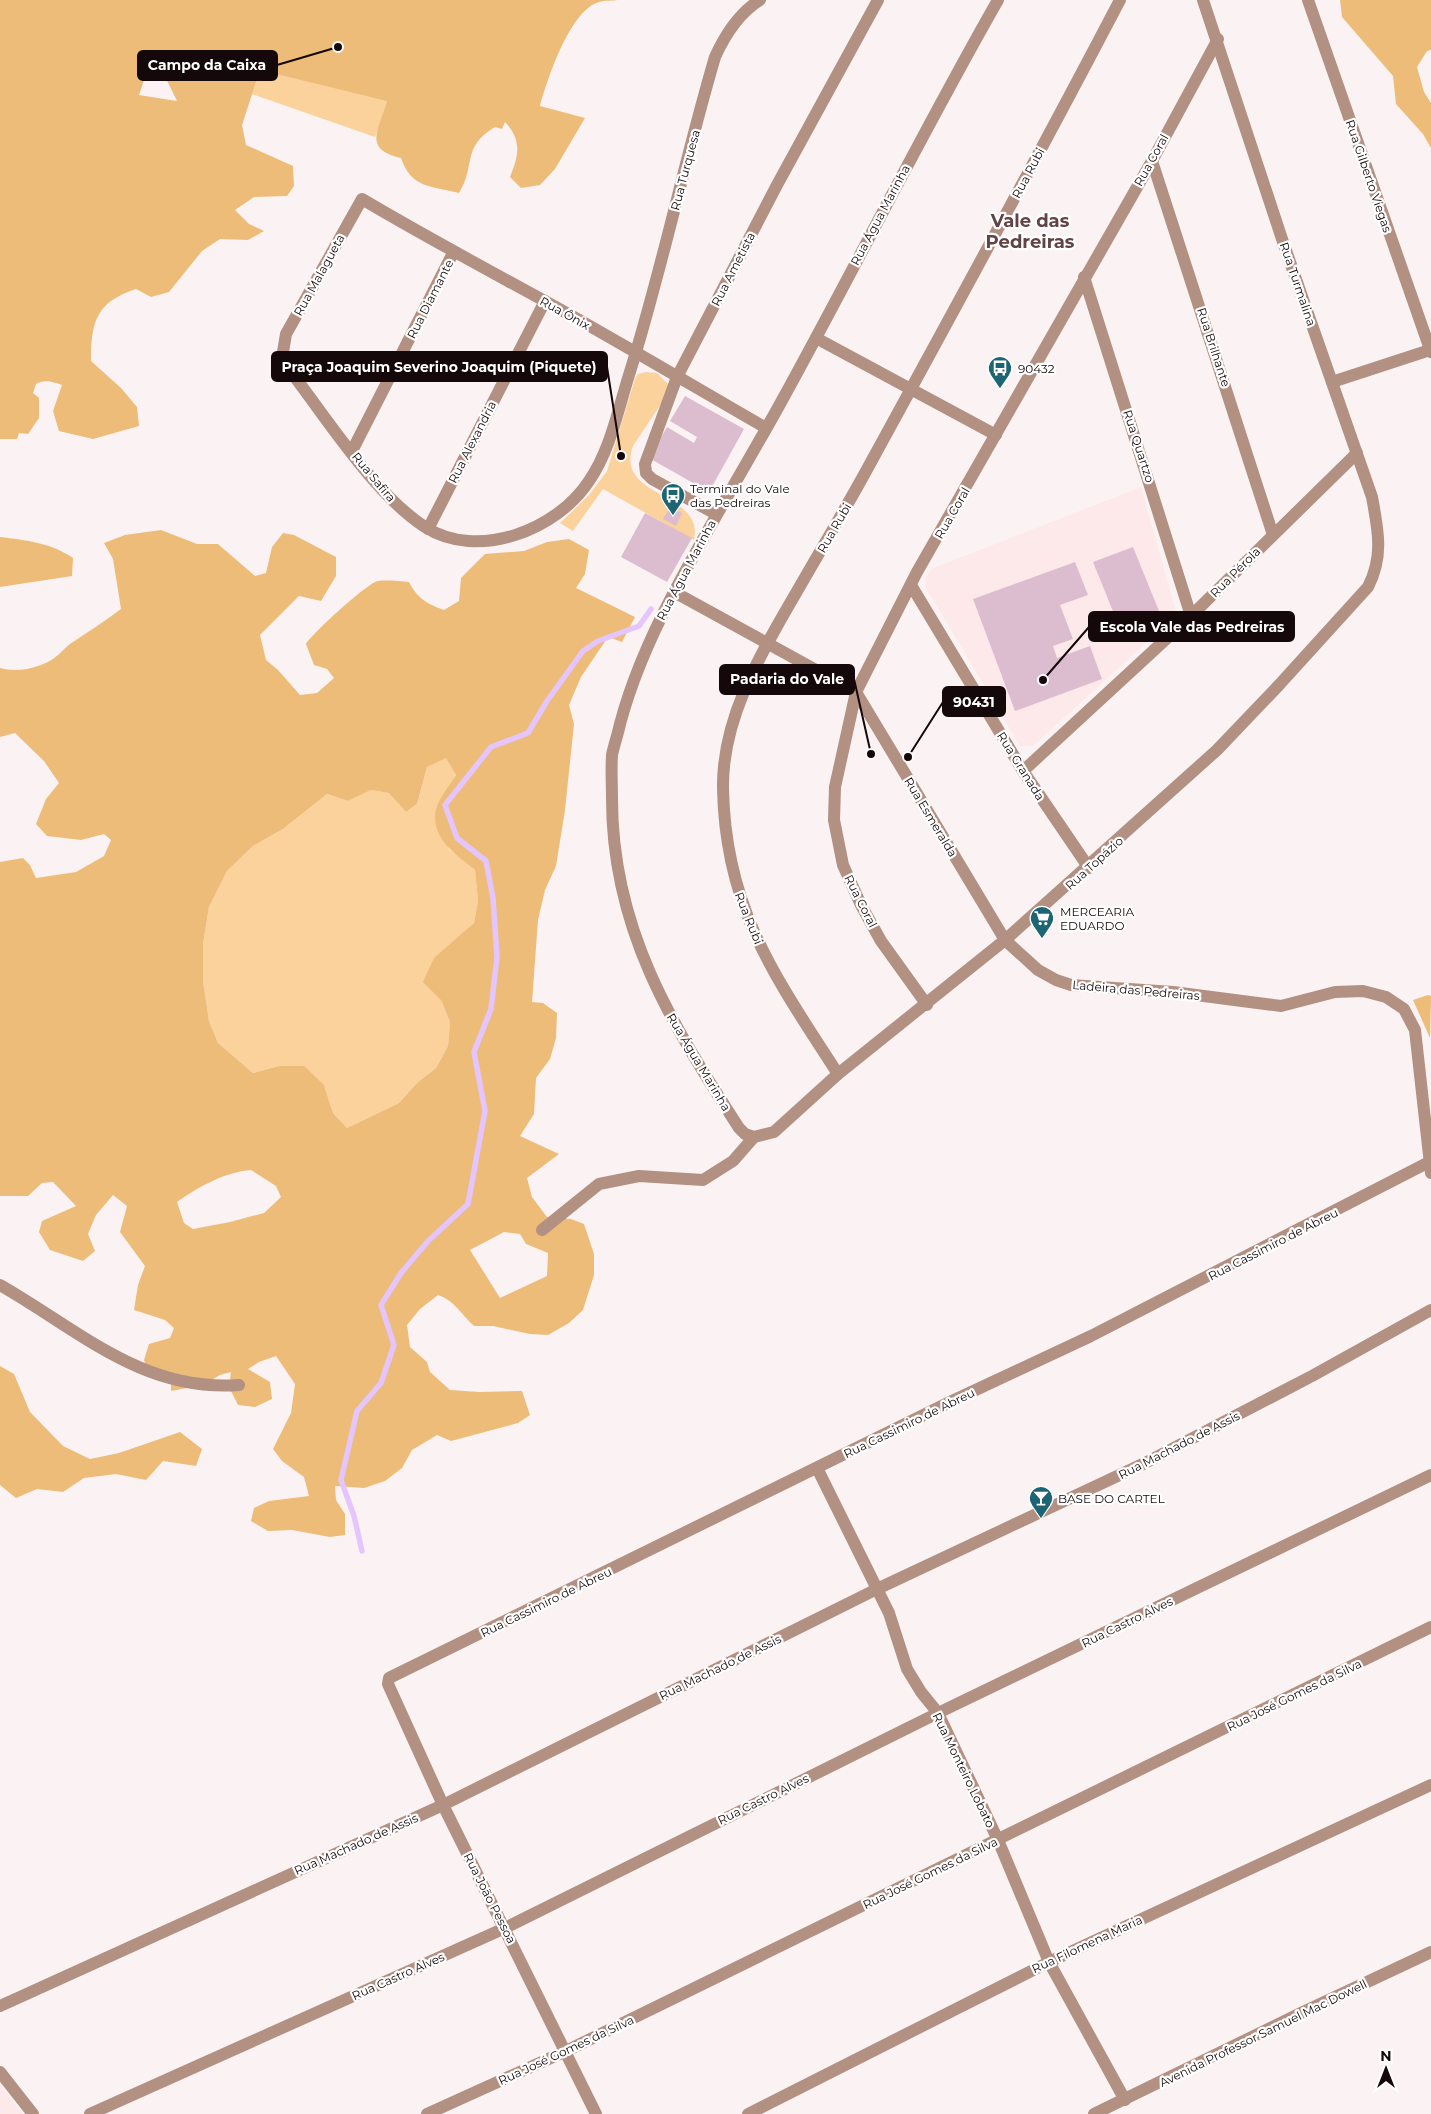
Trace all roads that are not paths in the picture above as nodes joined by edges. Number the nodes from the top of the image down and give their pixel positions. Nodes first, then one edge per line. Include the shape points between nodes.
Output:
1 (760, 0) edge
2 (878, 0) edge
3 (998, 0) edge
4 (1120, 0) edge
5 (1203, 0) edge
6 (1308, 0) edge
7 (1218, 39) junction
8 (1152, 161) junction
9 (362, 199) joint
10 (453, 253) junction
11 (1084, 278) junction
12 (544, 301) junction
13 (816, 338) junction
14 (1431, 351) edge
15 (283, 352) joint
16 (636, 354) junction
17 (677, 378) junction
18 (1332, 382) junction
19 (911, 388) junction
20 (766, 428) junction
21 (996, 435) junction
22 (352, 451) junction
23 (1357, 453) junction
24 (716, 514) junction
25 (428, 529) junction
26 (1273, 535) junction
27 (1376, 570) joint
28 (911, 585) junction
29 (674, 592) junction
30 (1192, 616) junction
31 (766, 644) junction
32 (856, 692) junction
33 (1023, 771) junction
34 (1089, 868) junction
35 (1005, 940) junction
36 (927, 1005) junction
37 (838, 1074) junction
38 (754, 1137) junction
39 (1430, 1166) edge
40 (542, 1230) dead end
41 (0, 1285) edge
42 (1431, 1310) edge
43 (239, 1385) dead end
44 (817, 1468) junction
45 (1431, 1475) edge
46 (877, 1589) junction
47 (1431, 1627) edge
48 (388, 1680) joint
49 (938, 1713) junction
50 (1431, 1784) edge
51 (443, 1805) junction
52 (998, 1840) junction
53 (505, 1928) junction
54 (1431, 1952) edge
55 (1049, 1962) junction
56 (0, 2006) edge
57 (566, 2051) junction
58 (0, 2072) edge
59 (1124, 2100) junction
60 (33, 2114) edge
61 (90, 2114) edge
62 (427, 2114) edge
63 (596, 2114) edge
64 (748, 2114) edge
65 (1094, 2114) edge

1 - 16 street, Rua Turquesa via 724,37 716,57
2 - 17 street, Rua Ametista
3 - 13 street, Rua Água Marinha
4 - 19 street, Rua Rubi
5 - 7 street, Rua Turmalina
6 - 14 street, Rua Gilberto Viegas via 1312,20
7 - 8 street, Rua Coral
7 - 18 street, Rua Turmalina
8 - 11 street, Rua Coral
8 - 26 street, Rua Brilhante
9 - 10 street, Rua Ônix
9 - 15 street, Rua Malagueta via 286,334
10 - 12 street, Rua Ônix
10 - 22 street, Rua Diamante
11 - 21 street, Rua Coral
11 - 30 street, Rua Quartzo
12 - 16 street, Rua Ônix
12 - 25 street, Rua Alexandria
13 - 19 street
13 - 20 street, Rua Água Marinha
14 - 18 street
15 - 22 street, Rua Safira via 288,368
16 - 17 street, Rua Ônix
16 - 25 street, Rua Safira via 599,465 577,497 562,511 534,528 505,539 455,538
17 - 20 street, Rua Ônix
17 - 24 street, Rua Ametista via 644,464 645,470 652,479
18 - 23 street, Rua Turmalina
19 - 21 street
19 - 31 street, Rua Rubi
20 - 24 street, Rua Água Marinha
21 - 28 street, Rua Coral
22 - 25 street, Rua Safira via 384,492 405,513
23 - 26 street, Rua Pérola
23 - 27 street, Rua Turmalina via 1372,497 1377,524 1379,551
24 - 29 street, Rua Água Marinha
26 - 30 street, Rua Pérola
27 - 34 street, Rua Topázio via 1368,587 1217,750
28 - 32 street, Rua Coral
28 - 33 street, Rua Granada
29 - 31 street
29 - 38 street, Rua Água Marinha via 630,688 612,755 612,826 622,891 642,959 678,1031 710,1084 739,1128
30 - 33 street, Rua Pérola
31 - 32 street
31 - 37 street, Rua Rubi via 730,728 723,786 728,843 736,888 752,930 775,976
32 - 35 street, Rua Esmeralda
32 - 36 street, Rua Coral via 835,787 834,820 843,866 882,941
33 - 34 street, Rua Granada
34 - 35 street, Rua Topázio
35 - 36 street, Rua Topázio
35 - 39 street, Ladeira das Pedreiras via 1038,970 1071,985 1174,992 1281,1006 1336,992 1363,991 1386,997 1404,1009 1415,1030
36 - 37 street, Rua Topázio
37 - 38 street, Rua Topázio via 774,1132
38 - 40 street via 733,1161 703,1180 639,1176 599,1184
39 - 44 street, Rua Cassimiro de Abreu
41 - 43 street via 99,1348 153,1373 212,1387
42 - 46 street, Rua Machado de Assis via 1145,1463
44 - 46 street, Rua Monteiro Lobato
44 - 48 street, Rua Cassimiro de Abreu
45 - 49 street, Rua Castro Alves
46 - 49 street, Rua Monteiro Lobato via 889,1613 908,1669
46 - 51 street, Rua Machado de Assis
47 - 52 street, Rua José Gomes da Silva
48 - 51 street, Rua João Pessoa
49 - 52 street, Rua Monteiro Lobato
49 - 53 street, Rua Castro Alves
50 - 55 street, Rua Filomena Maria
51 - 53 street, Rua João Pessoa
51 - 56 street, Rua Machado de Assis
52 - 55 street, Rua Monteiro Lobato
52 - 57 street, Rua José Gomes da Silva
53 - 57 street, Rua João Pessoa
53 - 61 street, Rua Castro Alves
54 - 59 street, Avenida Professor Samuel Mac Dowell
55 - 59 street, Rua Monteiro Lobato
55 - 64 street, Rua Filomena Maria
57 - 62 street, Rua José Gomes da Silva
57 - 63 street, Rua João Pessoa
58 - 60 street
59 - 65 street, Avenida Professor Samuel Mac Dowell

